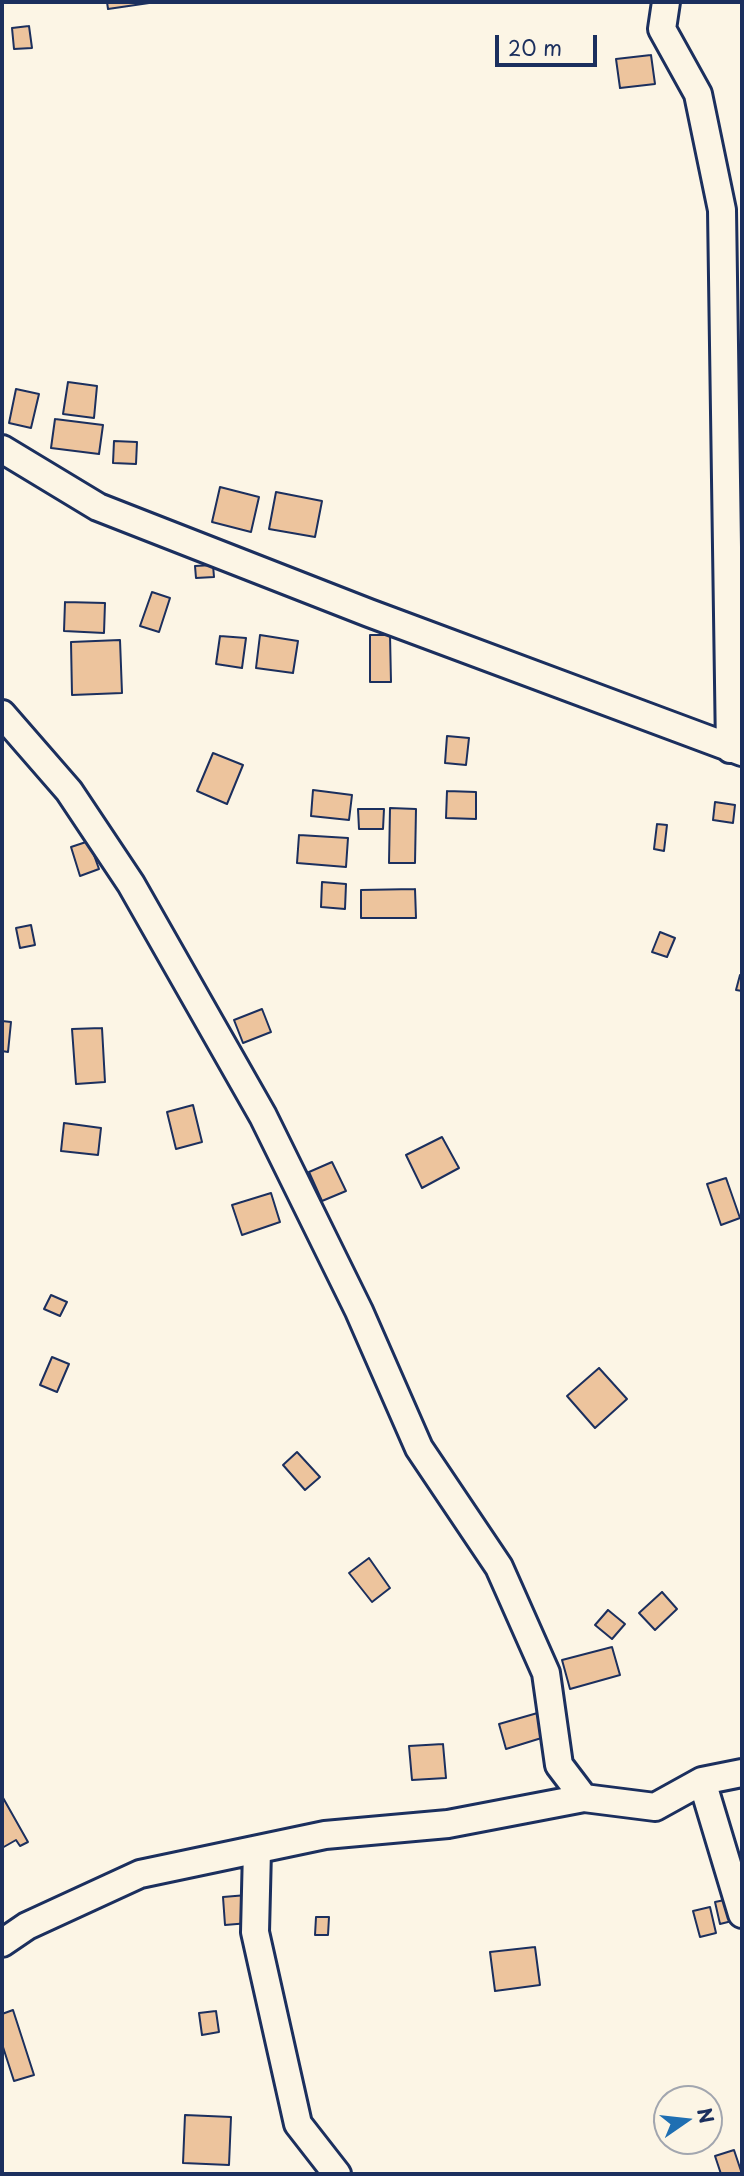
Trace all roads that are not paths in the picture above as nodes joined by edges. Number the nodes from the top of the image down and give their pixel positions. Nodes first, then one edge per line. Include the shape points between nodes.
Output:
1 (666, 2) edge
2 (2, 449) edge
3 (2, 714) edge
4 (736, 750) edge
5 (742, 1773) edge
6 (702, 1781) junction
7 (584, 1798) junction
8 (257, 1850) junction
9 (742, 1914) edge
10 (2, 1944) edge
11 (337, 2174) edge

1 - 4 street via 662,29 698,94 722,210
2 - 4 street via 98,507
3 - 7 street via 69,790 131,884 263,1116 359,1311 419,1448 499,1567 546,1674 559,1765
5 - 6 street
6 - 7 street via 655,1807
6 - 9 street
7 - 8 street via 448,1824 325,1835
8 - 10 street via 140,1874 27,1926
8 - 11 street via 255,1932 298,2124

